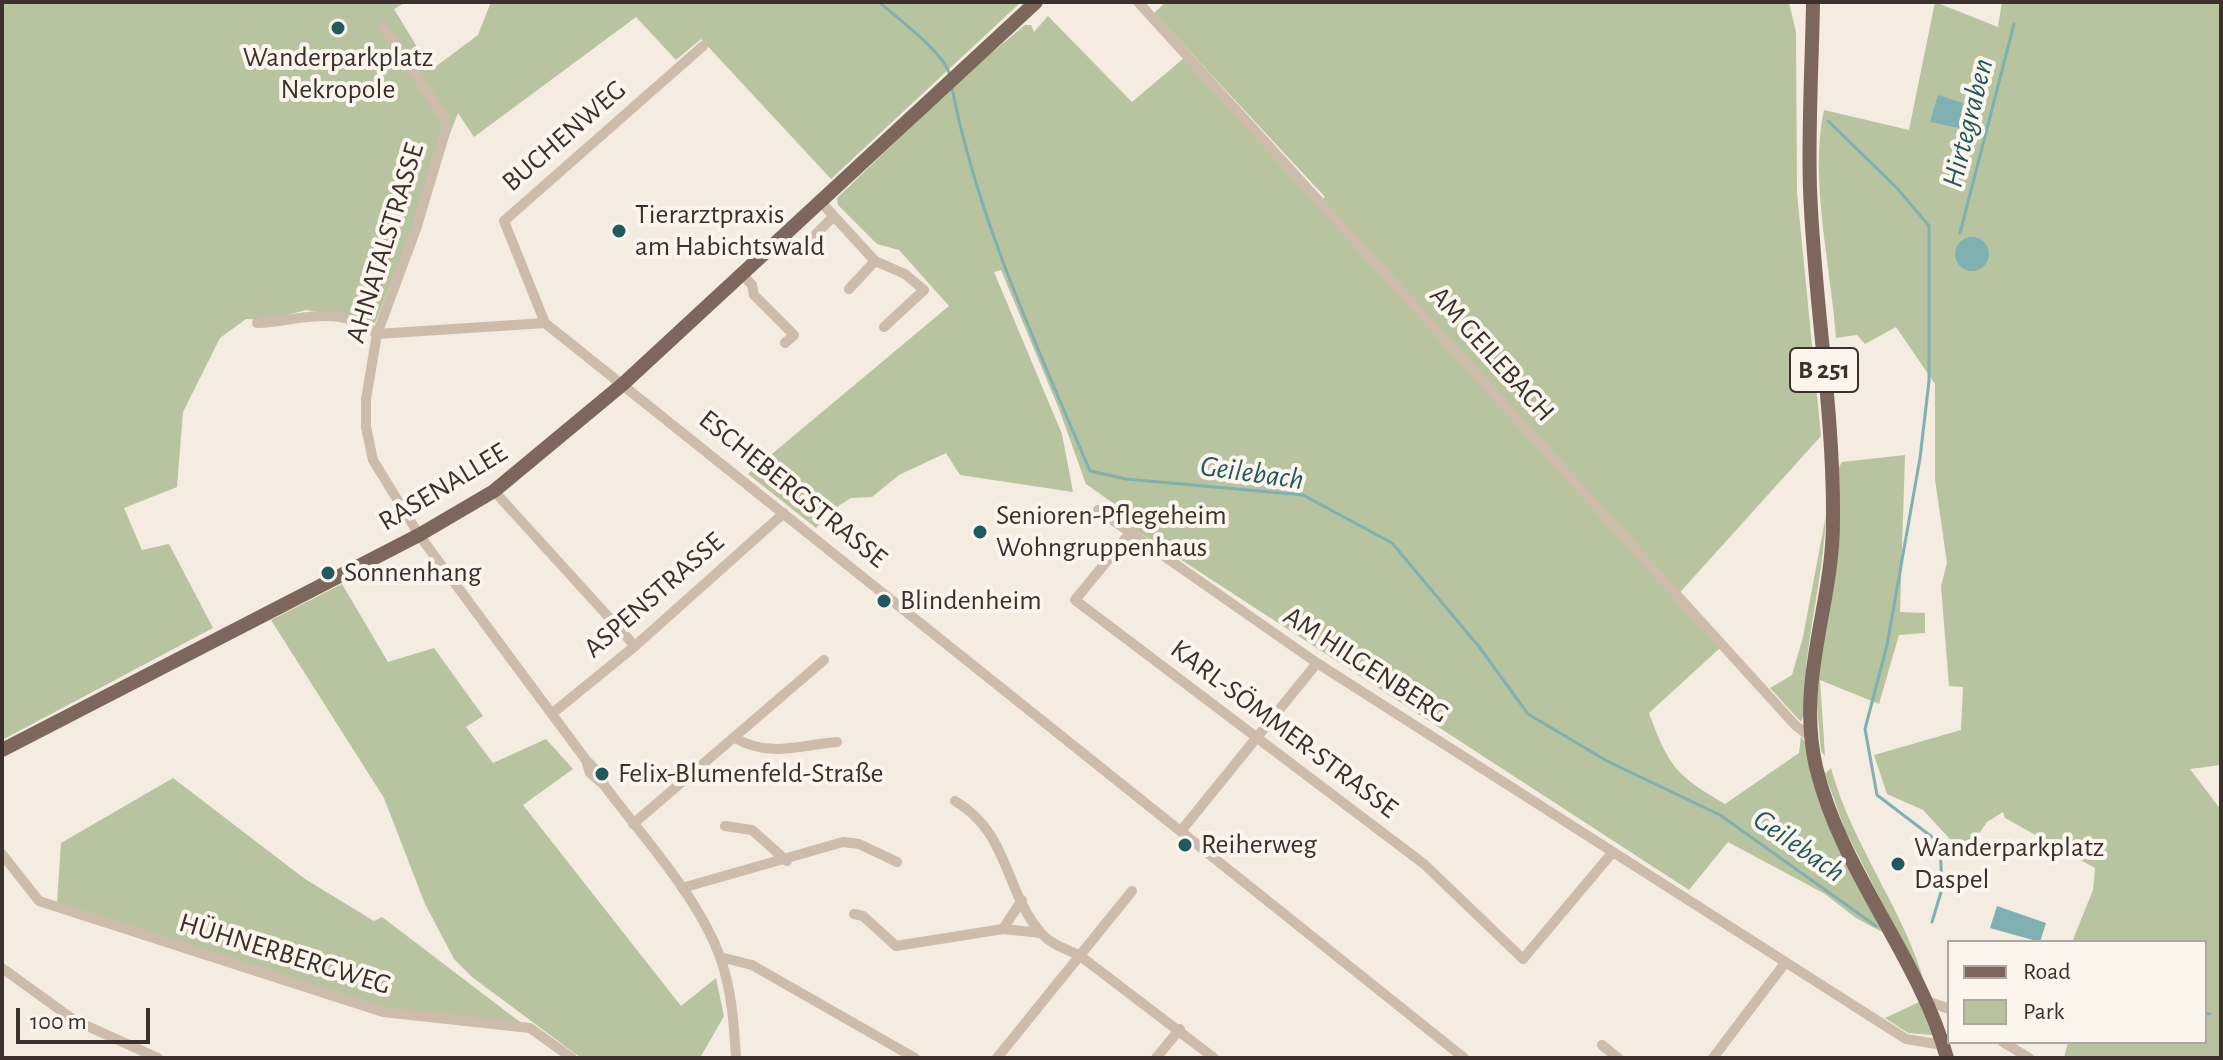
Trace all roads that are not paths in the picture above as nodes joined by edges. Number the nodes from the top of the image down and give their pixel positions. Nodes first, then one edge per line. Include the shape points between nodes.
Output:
1 (1036, 2) edge
2 (1138, 2) edge
3 (1813, 2) edge
4 (383, 27) dead end
5 (703, 46) dead end
6 (820, 201) junction
7 (834, 216) junction
8 (809, 241) dead end
9 (875, 261) junction
10 (741, 273) junction
11 (849, 289) dead end
12 (257, 323) dead end
13 (545, 323) junction
14 (884, 327) dead end
15 (377, 334) junction
16 (785, 343) dead end
17 (623, 384) junction
18 (494, 491) junction
19 (1098, 510) dead end
20 (784, 513) junction
21 (1130, 533) junction
22 (419, 535) junction
23 (635, 646) junction
24 (824, 660) dead end
25 (1317, 663) junction
26 (554, 712) junction
27 (1811, 737) junction
28 (735, 738) junction
29 (1257, 738) junction
30 (837, 742) dead end
31 (2, 750) edge
32 (955, 801) dead end
33 (633, 824) junction
34 (725, 826) dead end
35 (1181, 831) junction
36 (1612, 853) junction
37 (2, 854) edge
38 (787, 861) junction
39 (897, 862) dead end
40 (682, 888) junction
41 (1132, 891) dead end
42 (1022, 900) junction
43 (854, 914) dead end
44 (1003, 929) junction
45 (1041, 933) junction
46 (1079, 955) junction
47 (720, 957) junction
48 (1785, 963) junction
49 (2, 968) edge
50 (1927, 1001) junction
51 (1947, 1008) edge
52 (1180, 1029) junction
53 (2006, 1044) edge
54 (1602, 1045) dead end
55 (1945, 1052) edge
56 (158, 1058) edge
57 (572, 1058) edge
58 (736, 1058) edge
59 (915, 1058) edge
60 (997, 1058) edge
61 (1156, 1058) edge
62 (1214, 1058) edge
63 (1464, 1058) edge
64 (1618, 1058) edge
65 (1713, 1058) edge
66 (2029, 1058) edge

1 - 6 main road, RASENALLEE
2 - 27 street, AM GEILEBACH
3 - 27 main road, B 251 via 1810,188 1833,525 1812,660
4 - 15 street, AHNATALSTRASSE via 445,118 446,129
5 - 13 street, BUCHENWEG via 504,221
6 - 7 street
6 - 10 main road, RASENALLEE
7 - 8 street
7 - 9 street
9 - 11 street
9 - 14 street via 905,274 924,290
10 - 16 street via 754,295 794,335
10 - 17 main road, RASENALLEE
12 - 15 street via 310,313 354,321
13 - 15 street
13 - 17 street, ESCHEBERGSTRASSE
15 - 22 street, AHNATALSTRASSE via 366,427 373,460
17 - 18 main road, RASENALLEE
17 - 20 street, ESCHEBERGSTRASSE
18 - 22 main road, RASENALLEE
18 - 23 street
19 - 21 street, AM HILGENBERG
20 - 23 street, ASPENSTRASSE
20 - 35 street, ESCHEBERGSTRASSE
21 - 25 street, AM HILGENBERG
21 - 29 street, KARL-SÖMMER-STRASSE via 1075,600
22 - 26 street, AHNATALSTRASSE
22 - 31 main road, RASENALLEE
23 - 26 street, ASPENSTRASSE
24 - 28 street
25 - 29 street
25 - 36 street, AM HILGENBERG
26 - 33 street, AHNATALSTRASSE via 590,773
27 - 50 main road, B 251 via 1824,796 1854,866
28 - 30 street via 752,748 782,752
28 - 33 street
29 - 35 street
29 - 36 street, KARL-SÖMMER-STRASSE via 1424,864 1523,959
32 - 42 street via 1000,846
33 - 40 street, AHNATALSTRASSE
34 - 38 street via 752,830
35 - 63 street, ESCHEBERGSTRASSE
36 - 48 street, AM HILGENBERG
37 - 57 street, HÜHNERBERGWEG via 39,901 383,1012 530,1028
38 - 39 street via 843,842
38 - 40 street via 770,861
40 - 47 street, AHNATALSTRASSE
41 - 46 street
42 - 44 street
42 - 45 street
43 - 44 street via 896,946
44 - 45 street
45 - 46 street
46 - 52 street
46 - 60 street
47 - 58 street, AHNATALSTRASSE via 730,993
47 - 59 street via 752,965
48 - 55 street, AM HILGENBERG via 1906,1039
48 - 65 street
49 - 56 street via 74,1020
50 - 51 street
50 - 55 main road, B 251
52 - 61 street
52 - 62 street
53 - 66 street
54 - 64 street

